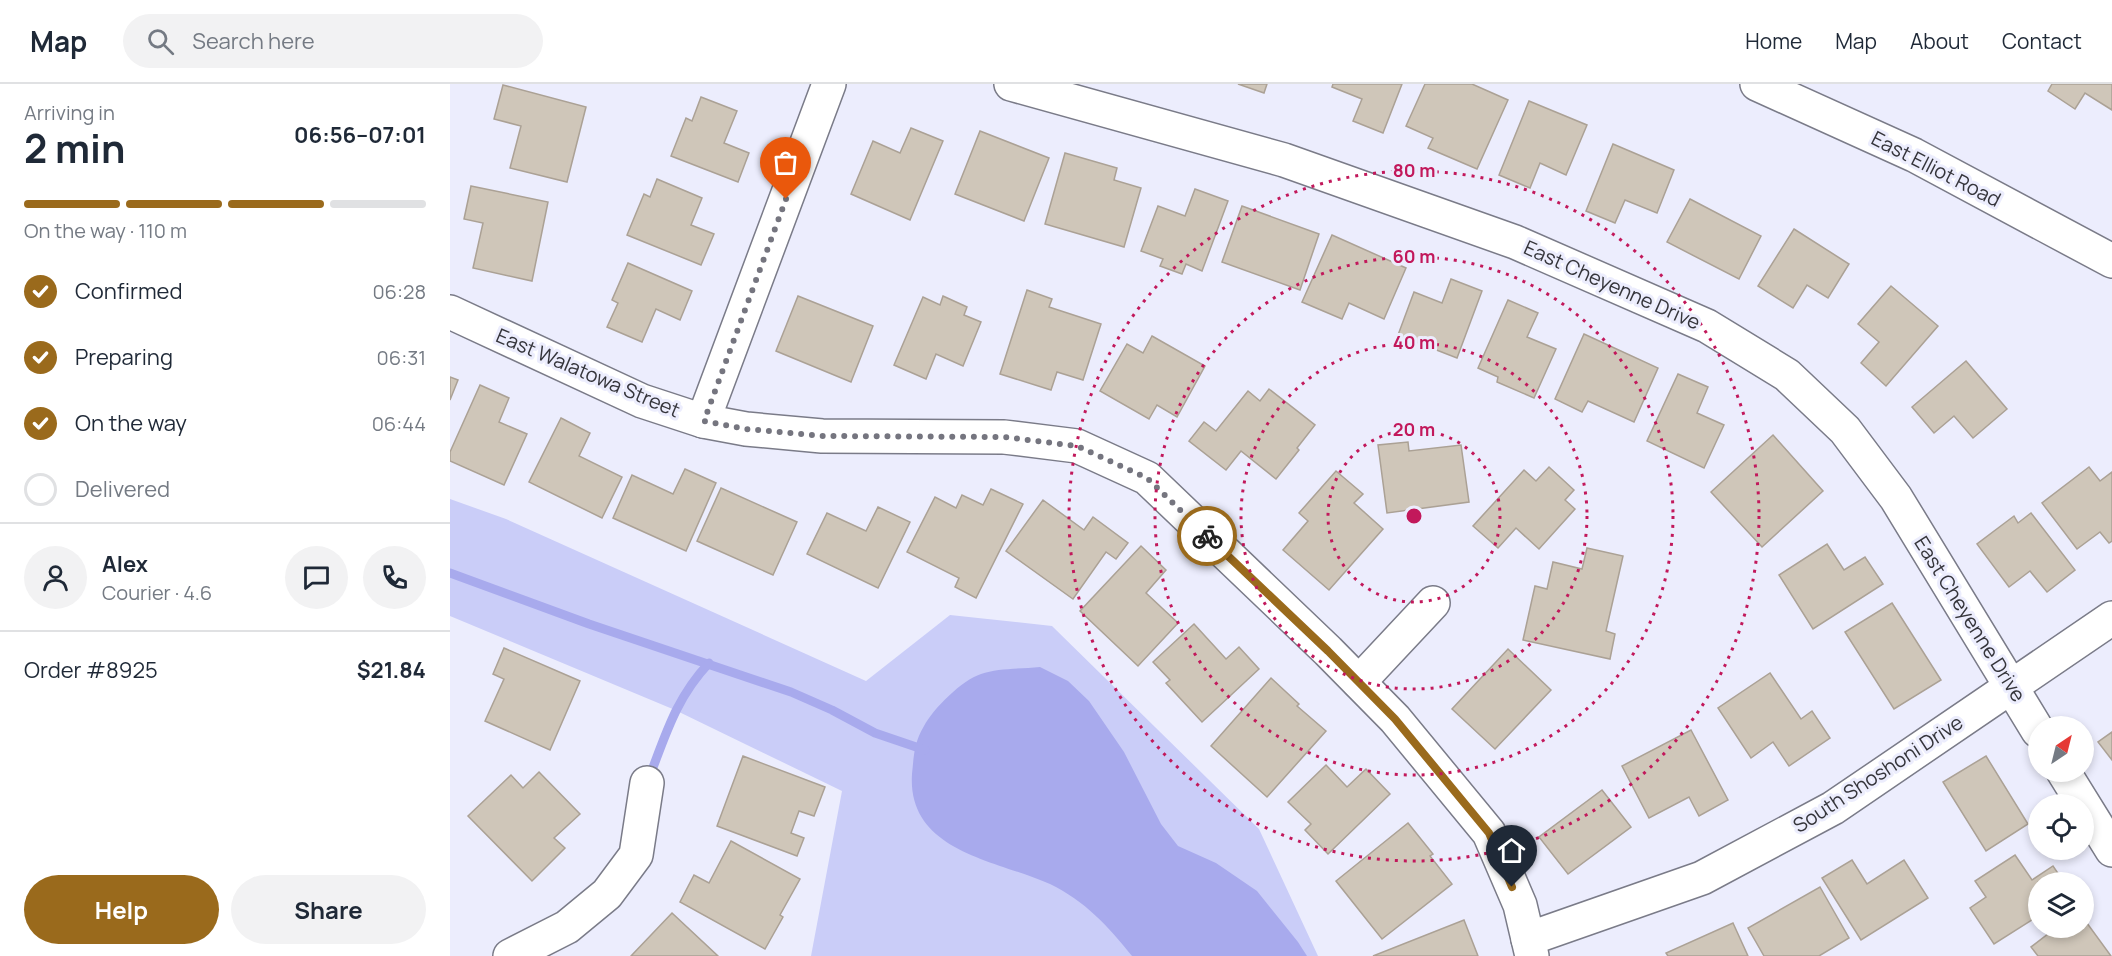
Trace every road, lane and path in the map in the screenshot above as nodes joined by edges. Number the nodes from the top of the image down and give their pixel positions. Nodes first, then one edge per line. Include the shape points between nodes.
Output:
1 (829, 84) edge
2 (1011, 84) edge
3 (1757, 84) edge
4 (2112, 261) edge
5 (450, 312) edge
6 (704, 421) junction
7 (1433, 603) dead end
8 (2112, 618) edge
9 (1359, 682) junction
10 (2012, 687) junction
11 (2029, 716) edge
12 (2070, 782) edge
13 (647, 783) dead end
14 (2112, 850) edge
15 (1530, 948) edge
16 (510, 956) edge

1 - 6 street
2 - 10 street, East Cheyenne Drive via 1295,164 1515,242 1727,338 1787,375 1845,430 1896,498
3 - 4 street, East Elliot Road via 1914,155
5 - 6 street, East Walatowa Street via 642,401
6 - 9 street, East Walatowa Street via 822,436 1004,437 1077,446 1147,478
7 - 9 street
8 - 10 street, South Shoshoni Drive
9 - 15 street, East Walatowa Street via 1395,719 1489,833 1520,905
10 - 11 street, East Cheyenne Drive
10 - 15 street, South Shoshoni Drive via 1833,807 1702,878
12 - 14 street
13 - 16 street via 636,855 607,894 567,927

